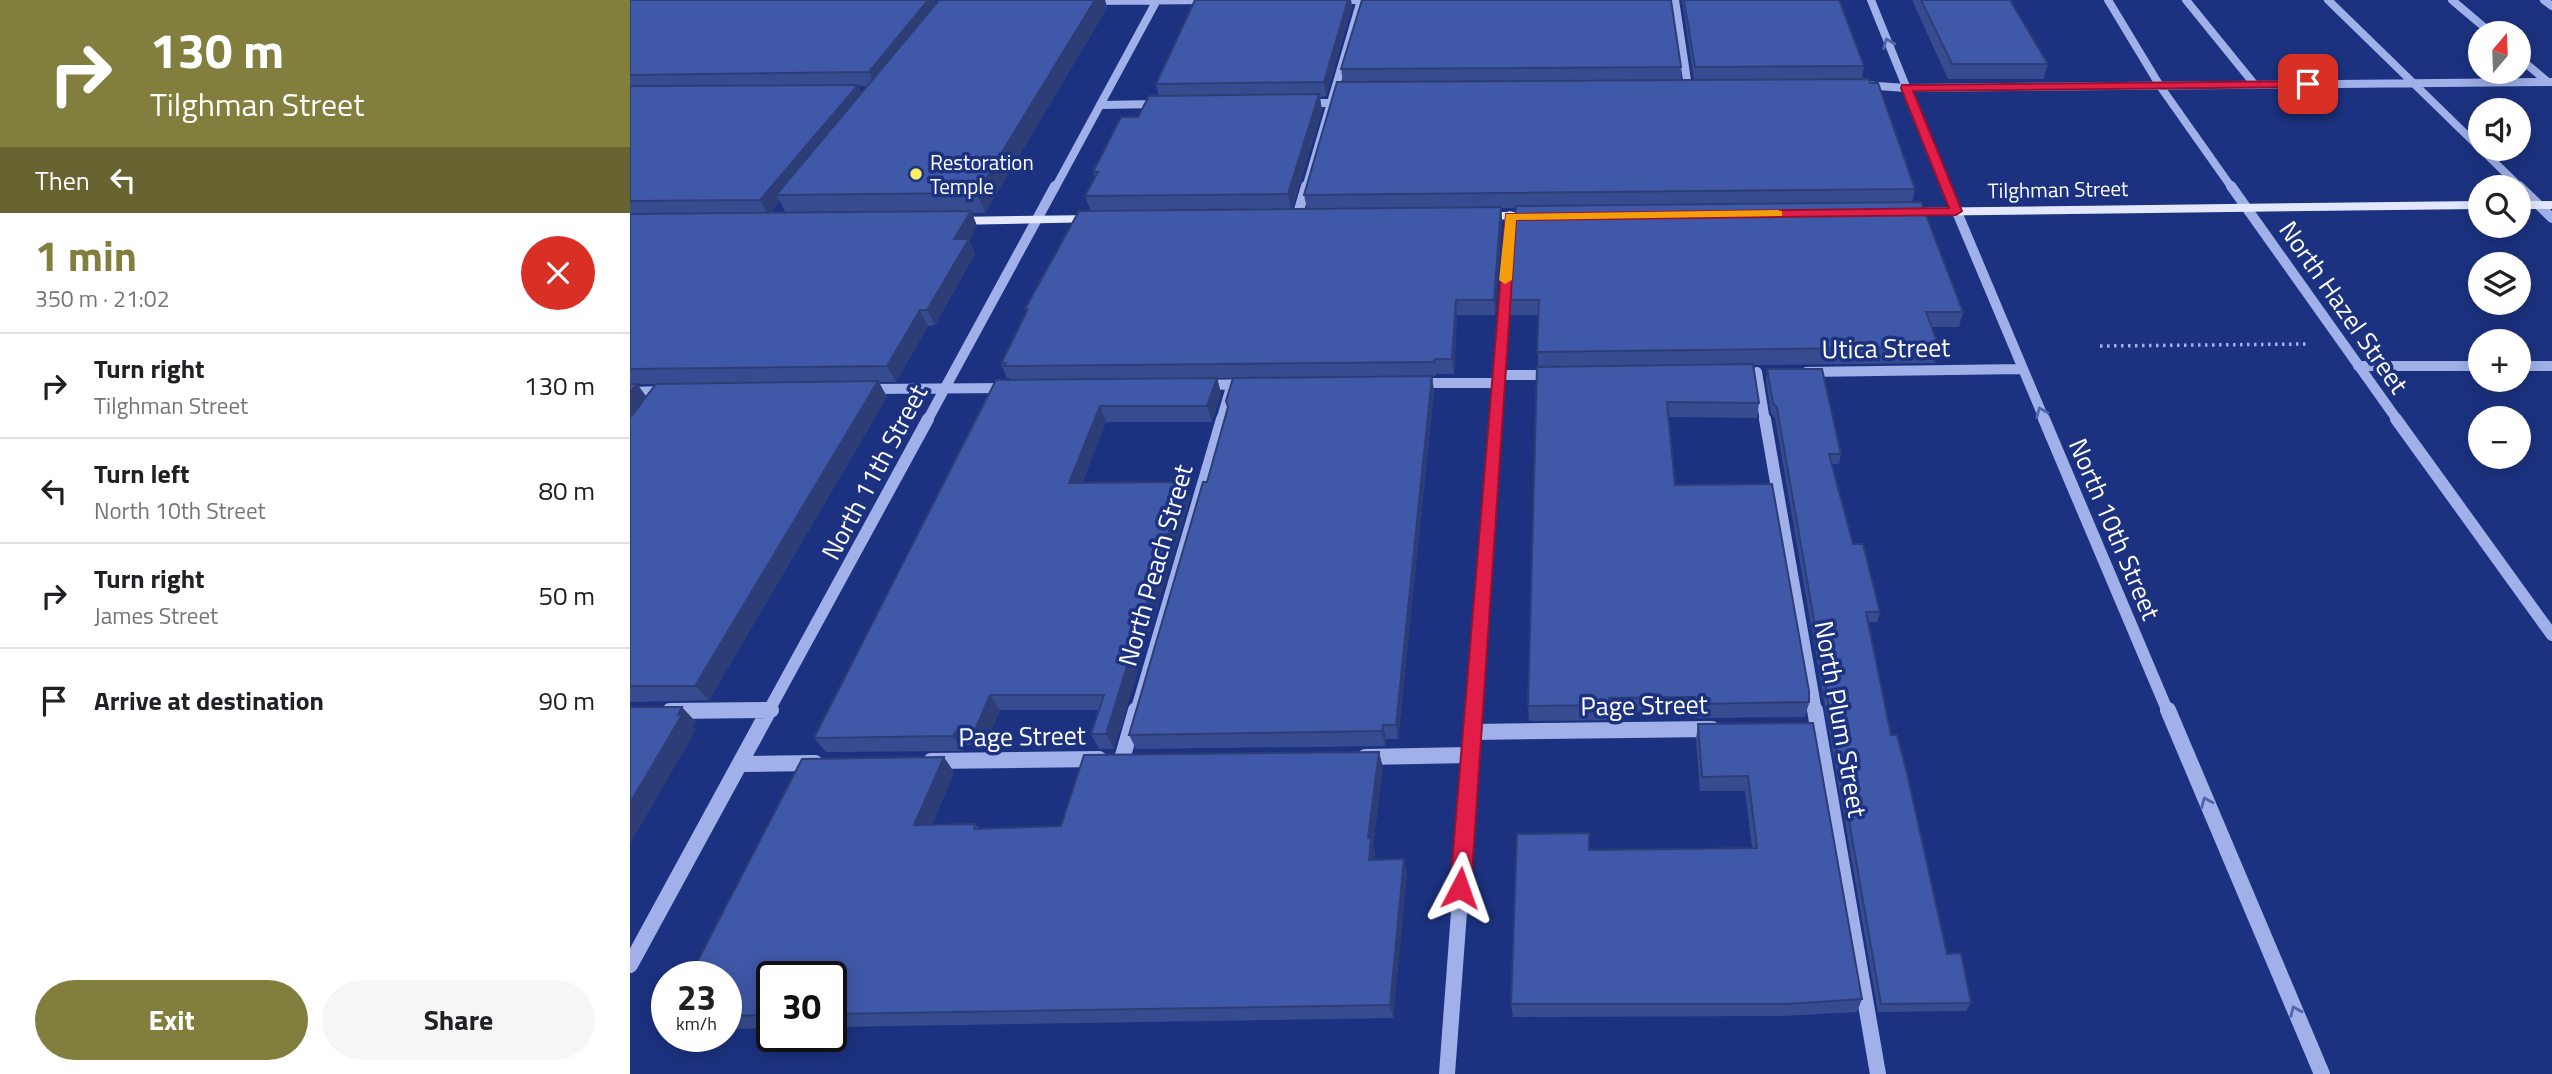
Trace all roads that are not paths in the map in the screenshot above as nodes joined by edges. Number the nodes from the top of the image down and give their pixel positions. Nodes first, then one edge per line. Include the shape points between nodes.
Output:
1 (1157, 0) edge
2 (1224, 0) edge
3 (1333, 0) edge
4 (1361, 0) edge
5 (1393, 0) edge
6 (1675, 0) edge
7 (1871, 0) edge
8 (2108, 0) edge
9 (2186, 0) edge
10 (2328, 0) edge
11 (2452, 0) edge
12 (2544, 0) edge
13 (1074, 1) edge
14 (2552, 6) edge
15 (2477, 21) edge
16 (2531, 67) edge
17 (2550, 82) edge
18 (2413, 83) junction
19 (1859, 85) edge
20 (2255, 85) junction
21 (2160, 86) junction
22 (1674, 87) edge
23 (1688, 87) junction
24 (1701, 87) edge
25 (1906, 88) junction
26 (1334, 90) junction
27 (1348, 90) edge
28 (1290, 103) edge
29 (1330, 103) junction
30 (1167, 104) edge
31 (1100, 105) junction
32 (2468, 136) edge
33 (2495, 161) edge
34 (2468, 205) edge
35 (2545, 205) edge
36 (2246, 206) junction
37 (1956, 211) junction
38 (1886, 212) edge
39 (1470, 216) edge
40 (1510, 216) junction
41 (1552, 216) edge
42 (1297, 217) edge
43 (2552, 218) edge
44 (1106, 219) edge
45 (1037, 220) junction
46 (940, 221) edge
47 (2358, 366) junction
48 (2468, 366) edge
49 (2531, 366) edge
50 (2552, 366) edge
51 (2023, 369) junction
52 (1757, 372) edge
53 (1797, 372) edge
54 (1562, 374) edge
55 (1498, 379) junction
56 (1405, 383) edge
57 (1232, 384) junction
58 (1258, 384) edge
59 (1191, 385) edge
60 (1027, 387) edge
61 (945, 388) junction
62 (852, 390) edge
63 (664, 391) junction
64 (677, 391) edge
65 (630, 392) edge
66 (656, 402) edge
67 (2552, 635) edge
68 (771, 710) junction
69 (656, 712) edge
70 (1720, 729) edge
71 (1471, 732) junction
72 (1470, 755) junction
73 (1345, 757) edge
74 (1129, 759) joint
75 (918, 762) edge
76 (837, 763) edge
77 (742, 764) junction
78 (630, 965) edge
79 (1447, 1074) edge
80 (1878, 1074) edge
81 (2322, 1074) edge

1 - 2 street
1 - 13 street
1 - 31 street, North 11th Street
3 - 4 street
4 - 5 street
4 - 26 street
6 - 23 street
25 -> 7 street, North 10th Street
8 - 21 street, North Hazel Street
9 - 20 street
10 - 18 street
11 - 15 street
12 - 14 street
16 - 17 street
17 - 18 street
18 - 20 street
18 - 32 street
19 - 25 street
20 - 21 street
21 - 25 street
21 - 36 street, North Hazel Street
22 - 23 street
23 - 24 street
25 - 37 street, North 10th Street
26 - 27 street
26 - 29 street
28 - 29 street
29 - 42 street
30 - 31 street
31 - 45 street, North 11th Street
33 - 35 street
34 - 36 main road, Tilghman Street
35 - 43 street
36 - 37 main road, Tilghman Street
36 - 47 street, North Hazel Street
37 - 38 main road, Tilghman Street
37 - 51 street, North 10th Street
39 - 40 main road
40 - 41 main road
40 - 55 street
44 - 45 main road
45 - 46 main road
45 - 61 street, North 11th Street
47 - 48 street
47 - 67 street, North Hazel Street
49 - 50 street
51 - 53 street, Utica Street
81 -> 51 street, North 10th Street
52 - 80 street, North Plum Street via 1810,728
54 - 55 street
55 - 56 street
55 - 71 street
57 - 58 street
57 - 59 street
57 - 74 street, North Peach Street
60 - 61 street
61 - 62 street
61 - 68 street, North 11th Street
63 - 64 street
63 - 65 street
63 - 66 street
68 - 69 street
68 - 77 street, North 11th Street
70 - 71 street, Page Street
71 - 72 street
72 - 73 street
72 - 79 street
74 - 75 street, Page Street
76 - 77 street
77 - 78 street, North 11th Street

